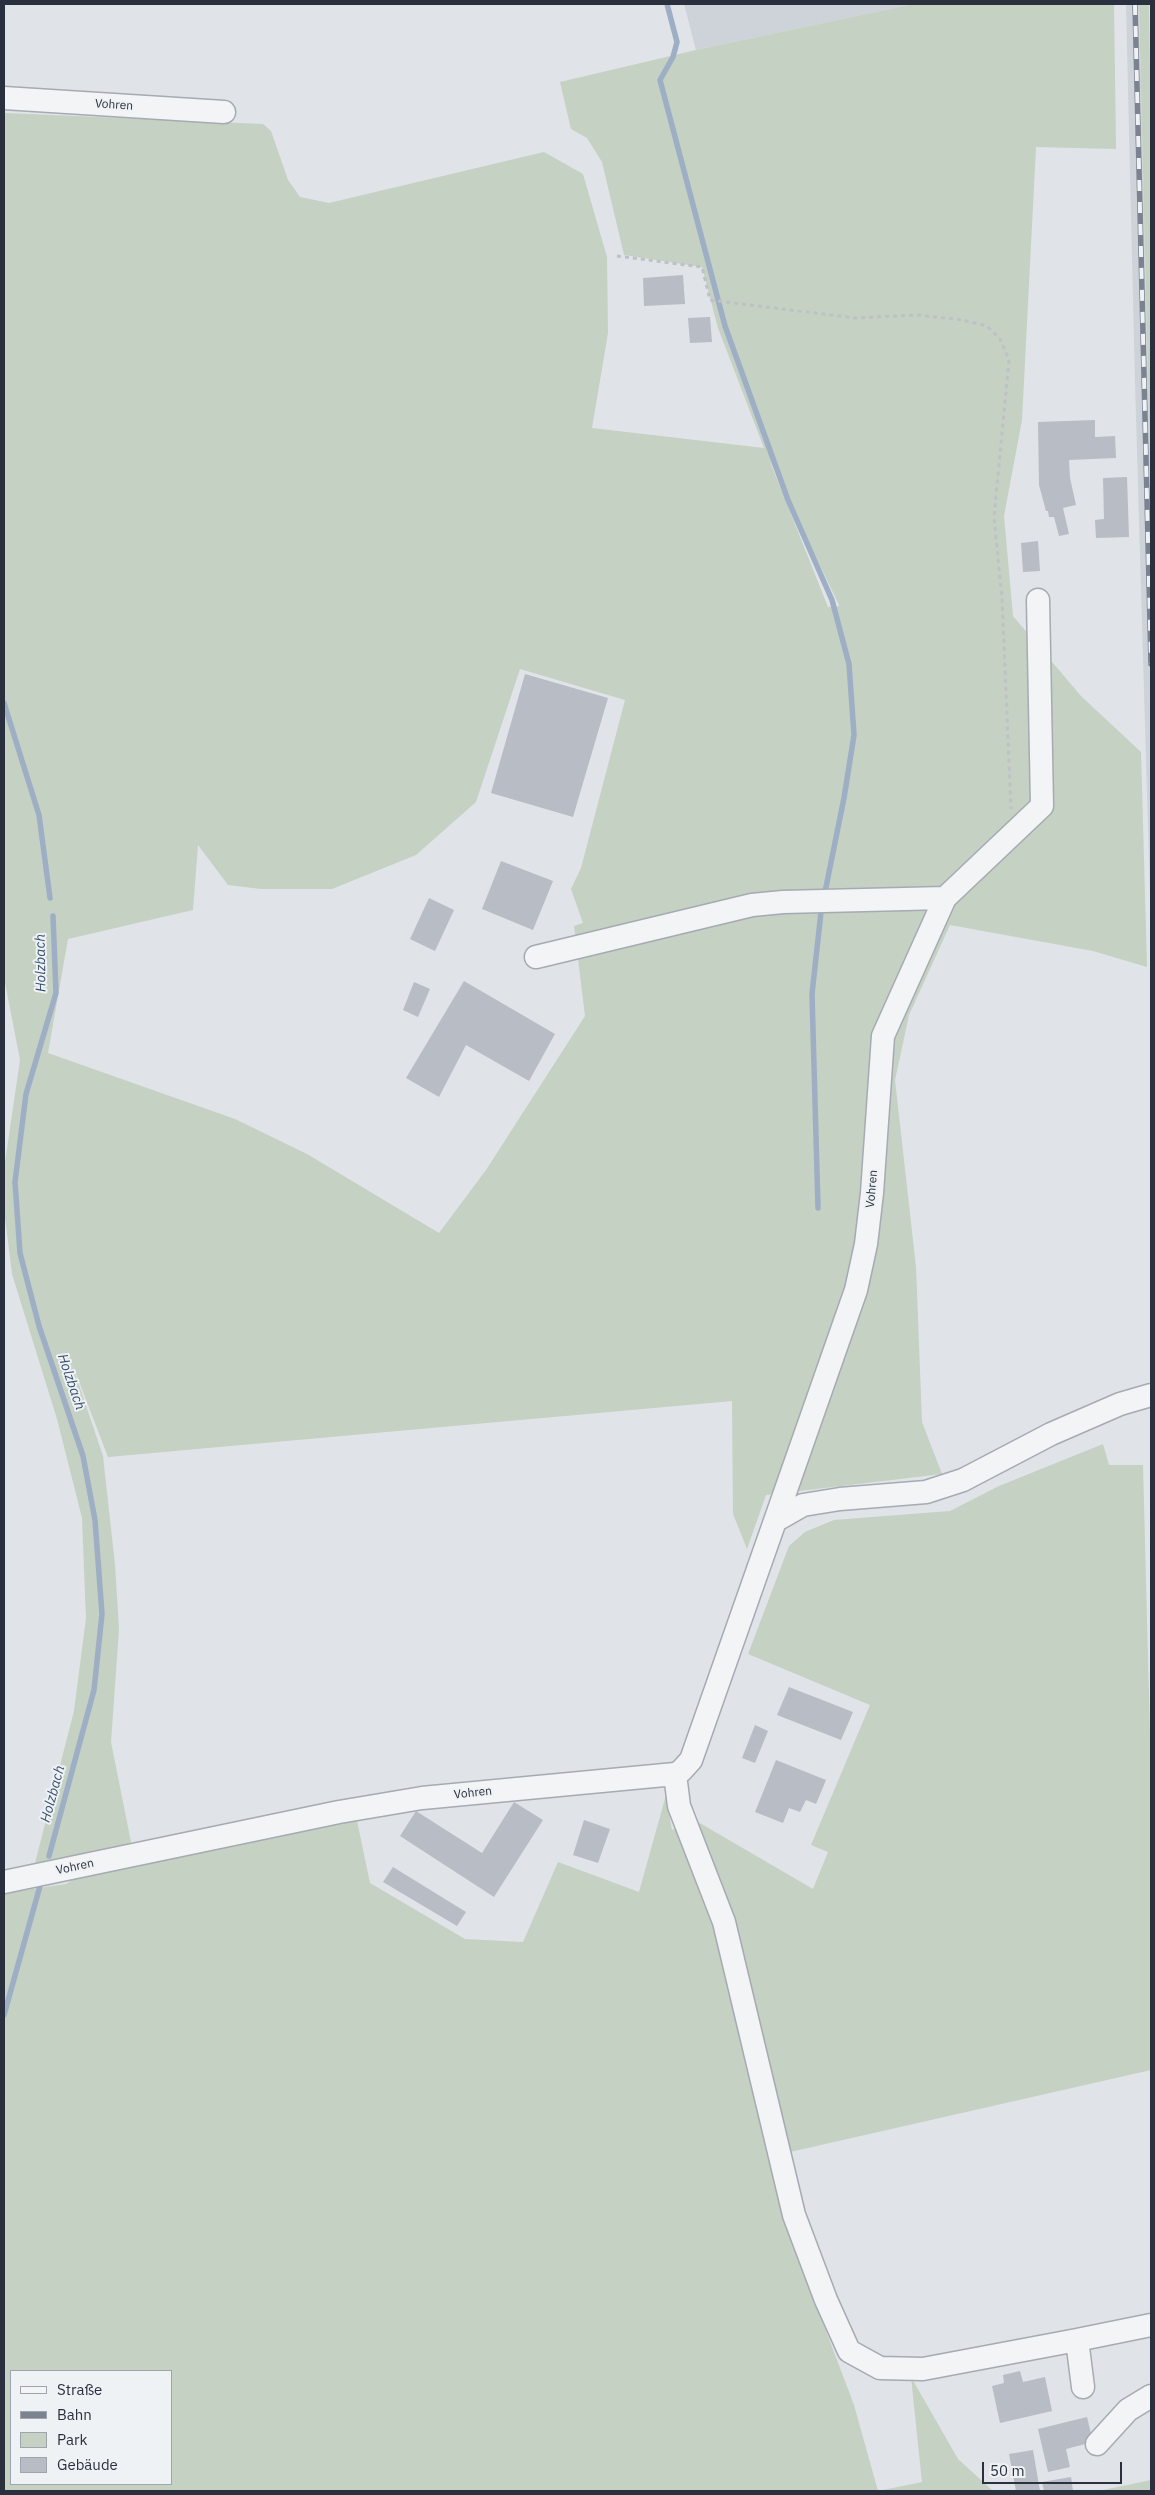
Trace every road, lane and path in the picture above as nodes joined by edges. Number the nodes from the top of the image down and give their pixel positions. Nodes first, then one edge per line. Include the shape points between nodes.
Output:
1 (4, 98) edge
2 (224, 112) dead end
3 (617, 256) dead end
4 (1038, 600) dead end
5 (1012, 834) junction
6 (945, 898) junction
7 (536, 957) dead end
8 (1151, 1395) edge
9 (790, 1481) junction
10 (802, 1505) junction
11 (776, 1521) junction
12 (674, 1774) junction
13 (4, 1882) edge
14 (1151, 2325) edge
15 (1076, 2340) junction
16 (1083, 2387) dead end
17 (1151, 2396) edge
18 (1097, 2444) dead end

1 - 2 street, Vohren
3 - 5 path via 702,267 710,300 855,318 918,316 963,320 987,326 1000,339 1009,360 994,517 1002,598
4 - 5 street via 1042,806
5 - 6 street
6 - 7 street via 752,905
6 - 9 street, Vohren via 883,1036 866,1244 856,1290
8 - 10 street via 1094,1415 963,1480 926,1492
9 - 10 street via 794,1496
9 - 11 street, Vohren
10 - 11 street
11 - 12 street, Vohren via 691,1760
12 - 13 street, Vohren via 422,1798 339,1812
12 - 15 street via 679,1806 724,1922 794,2214 849,2351 880,2368 923,2368
14 - 15 street
15 - 16 street
17 - 18 street via 1128,2410

